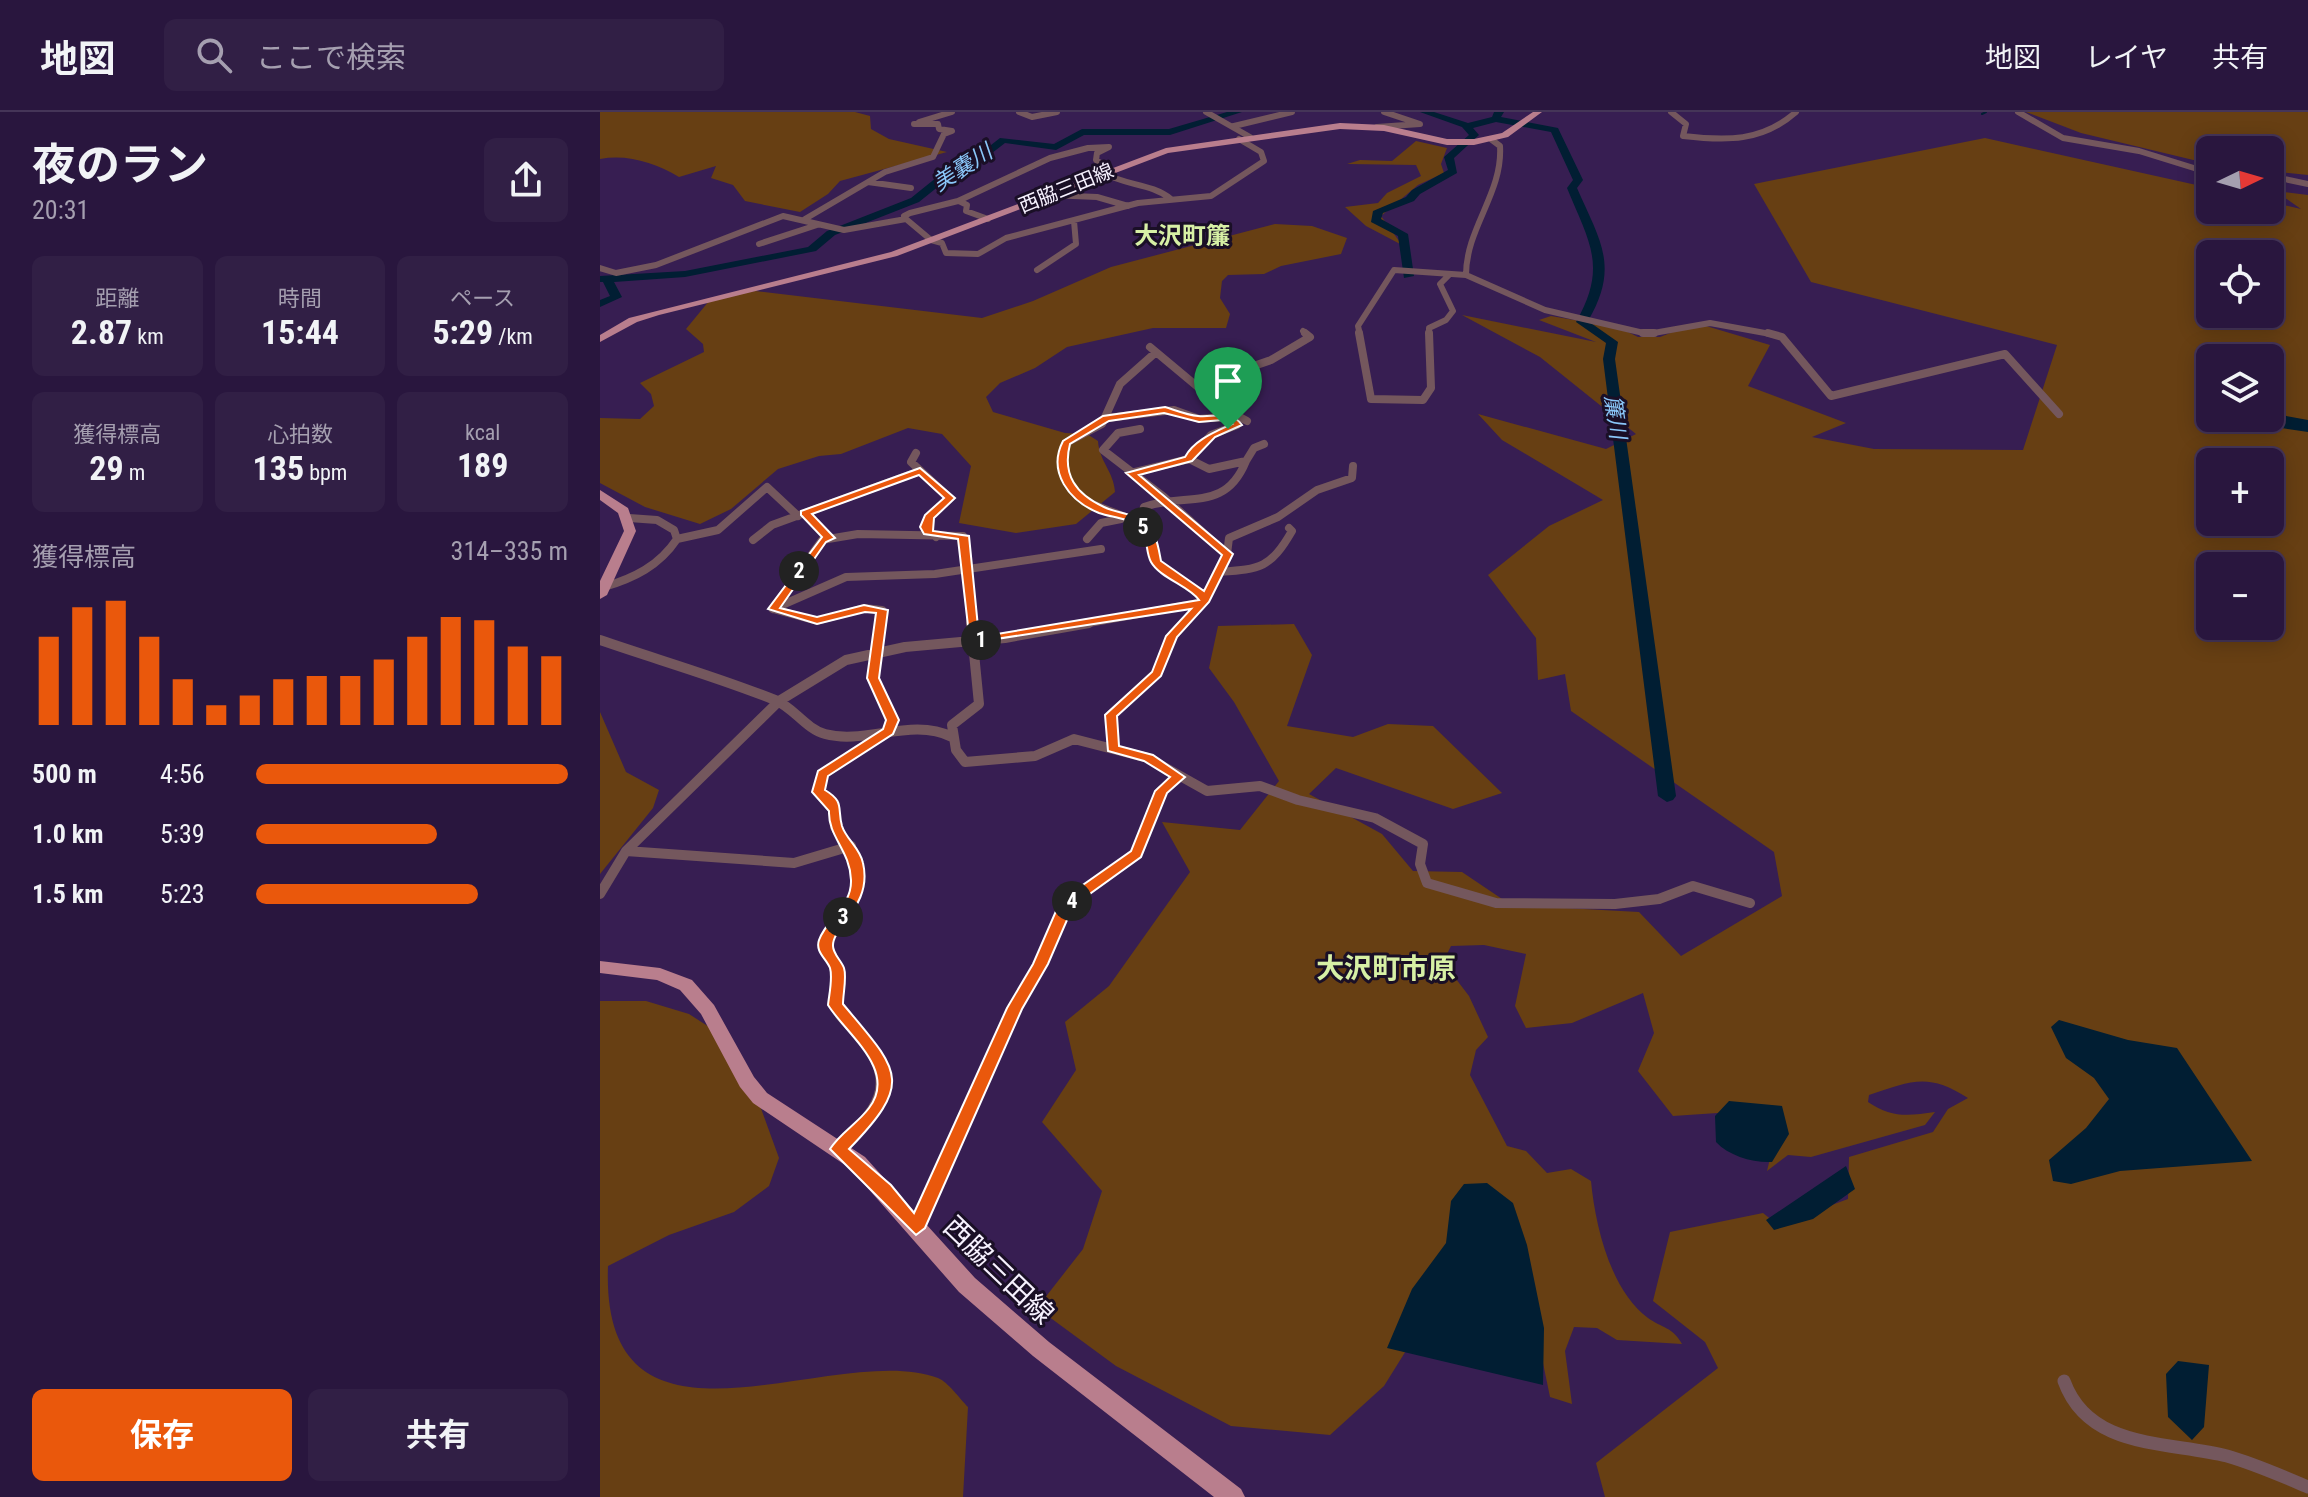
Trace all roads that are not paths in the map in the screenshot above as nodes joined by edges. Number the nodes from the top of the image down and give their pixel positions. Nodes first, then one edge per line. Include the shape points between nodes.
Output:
1 (952, 112) edge
2 (1019, 112) edge
3 (1057, 112) edge
4 (1206, 112) edge
5 (1292, 112) edge
6 (1384, 112) edge
7 (1538, 112) edge
8 (1671, 112) edge
9 (1796, 112) edge
10 (2018, 112) edge
11 (1230, 124) junction
12 (1377, 127) junction
13 (1245, 138) junction
14 (1492, 140) junction
15 (2196, 171) edge
16 (1108, 172) junction
17 (2284, 179) edge
18 (866, 181) junction
19 (2308, 184) edge
20 (911, 188) dead end
21 (1049, 195) junction
22 (1171, 199) junction
23 (959, 201) junction
24 (1132, 206) junction
25 (805, 219) junction
26 (906, 219) junction
27 (988, 219) junction
28 (1074, 221) junction
29 (821, 226) junction
30 (931, 240) junction
31 (759, 244) dead end
32 (600, 268) edge
33 (1037, 270) dead end
34 (1449, 275) junction
35 (1466, 275) junction
36 (1303, 331) dead end
37 (600, 339) edge
38 (1198, 385) junction
39 (2059, 414) dead end
40 (1107, 418) junction
41 (1247, 421) dead end
42 (1140, 429) dead end
43 (1264, 444) dead end
44 (916, 453) dead end
45 (1189, 459) junction
46 (1246, 461) junction
47 (1353, 466) dead end
48 (920, 471) junction
49 (1131, 473) junction
50 (600, 494) edge
51 (1167, 501) junction
52 (802, 514) junction
53 (629, 518) junction
54 (1255, 520) dead end
55 (1139, 523) junction
56 (1289, 528) dead end
57 (1249, 529) junction
58 (830, 538) junction
59 (946, 538) junction
60 (677, 539) junction
61 (1087, 539) dead end
62 (753, 540) dead end
63 (1101, 549) dead end
64 (1227, 554) junction
65 (966, 569) junction
66 (1218, 572) junction
67 (602, 591) edge
68 (1205, 599) junction
69 (773, 609) junction
70 (600, 640) edge
71 (974, 641) junction
72 (875, 652) junction
73 (779, 701) junction
74 (888, 731) junction
75 (952, 737) junction
76 (1113, 748) junction
77 (1178, 777) junction
78 (851, 846) junction
79 (626, 851) junction
80 (600, 894) edge
81 (1750, 903) dead end
82 (600, 967) edge
83 (838, 1149) junction
84 (916, 1228) junction
85 (2064, 1381) dead end
86 (2308, 1487) edge
87 (1233, 1497) edge

1 - 18 street via 914,124 938,124 939,129 952,131 944,134 933,157
2 - 3 street via 1028,117
4 - 11 street
5 - 11 street
6 - 12 street via 1423,123
7 - 14 main road, 西脇三田線
8 - 9 street via 1686,124 1683,136 1745,140 1774,131
10 - 15 street via 2040,131 2065,141 2128,149
11 - 13 street
12 - 13 main road, 西脇三田線 via 1325,127
12 - 14 main road, 西脇三田線 via 1447,142
13 - 16 main road, 西脇三田線 via 1166,151
13 - 22 street via 1243,144 1261,152 1264,161 1211,196
14 - 35 street via 1502,156 1467,251
16 - 21 main road, 西脇三田線
16 - 22 street via 1121,183 1157,188
16 - 23 street via 1096,160 1097,153 1109,147 1080,146
17 - 19 street
18 - 20 street
18 - 25 street
21 - 24 street via 1097,197
21 - 27 main road, 西脇三田線
22 - 24 street
23 - 26 street via 913,211
23 - 27 street via 967,205 966,211
24 - 28 street
25 - 29 street
25 - 32 street via 783,216 637,269 616,273
26 - 29 street via 837,229
26 - 30 street
27 - 30 main road, 西脇三田線
28 - 30 street via 1006,238 973,255 946,253 942,243
28 - 33 street via 1076,244
29 - 31 street
30 - 37 main road, 西脇三田線 via 868,261 644,316
34 - 34 street via 1440,284 1453,311 1429,328 1431,388 1423,400 1371,399 1358,326 1394,270
34 - 35 street
35 - 39 street via 1545,310 1648,334 1710,323 1774,334 1831,396 2005,354
36 - 38 street via 1310,337 1297,347
38 - 40 street via 1152,350 1120,384
38 - 41 street
40 - 45 street via 1174,410 1199,419 1235,421 1237,425 1211,435
40 - 55 street via 1066,443 1061,470 1068,487 1084,500
42 - 49 street via 1118,433 1103,450
43 - 46 street
44 - 48 street via 911,462
45 - 46 street via 1209,469
45 - 49 street
46 - 51 street via 1216,497
47 - 57 street via 1347,482 1317,490 1278,517
48 - 52 street
48 - 59 street via 950,498 925,527 929,534
49 - 51 street
50 - 53 main road
51 - 55 street via 1144,507
51 - 64 street
52 - 58 street
52 - 60 street via 767,487 718,530
52 - 62 street via 772,525
53 - 60 street via 657,520 674,530
53 - 67 main road via 627,541
54 - 57 street
55 - 61 street via 1101,523
55 - 68 street via 1151,536 1156,563
56 - 66 street via 1288,542 1260,569
57 - 64 street via 1229,538
58 - 59 street via 886,531
58 - 69 street via 822,540
59 - 65 street via 963,536
60 - 67 street via 650,568
63 - 65 street
64 - 66 street
65 - 69 street via 846,577
65 - 71 street
66 - 68 street
68 - 71 street
68 - 76 street via 1172,636 1157,673 1111,715
69 - 72 street via 817,621 878,608 882,610
70 - 73 street
71 - 72 street
71 - 75 street via 979,704 952,725
72 - 73 street via 846,660
72 - 74 street via 873,678 893,720
73 - 74 street via 820,733 837,737
73 - 79 street
74 - 75 street via 940,731
74 - 78 street via 823,774 819,783 818,792 836,811 835,827
75 - 76 street via 965,762 1035,756 1074,739
76 - 77 street via 1148,758
77 - 81 street via 1207,791 1260,786 1375,818 1423,844 1420,864 1427,883 1496,903 1615,904 1659,899 1693,886
77 - 84 street via 1161,791 1136,854 1063,911
78 - 79 street via 794,863
78 - 83 street via 858,886 825,949 838,969 835,1005 877,1055 885,1079 884,1095 866,1123
79 - 80 street
82 - 83 main road, 西脇三田線 via 660,974 686,985 708,1010 760,1098
83 - 84 main road, 西脇三田線 via 885,1189
84 - 87 main road, 西脇三田線 via 967,1285 1041,1349
85 - 86 street via 2067,1399 2080,1416 2103,1430 2227,1457

